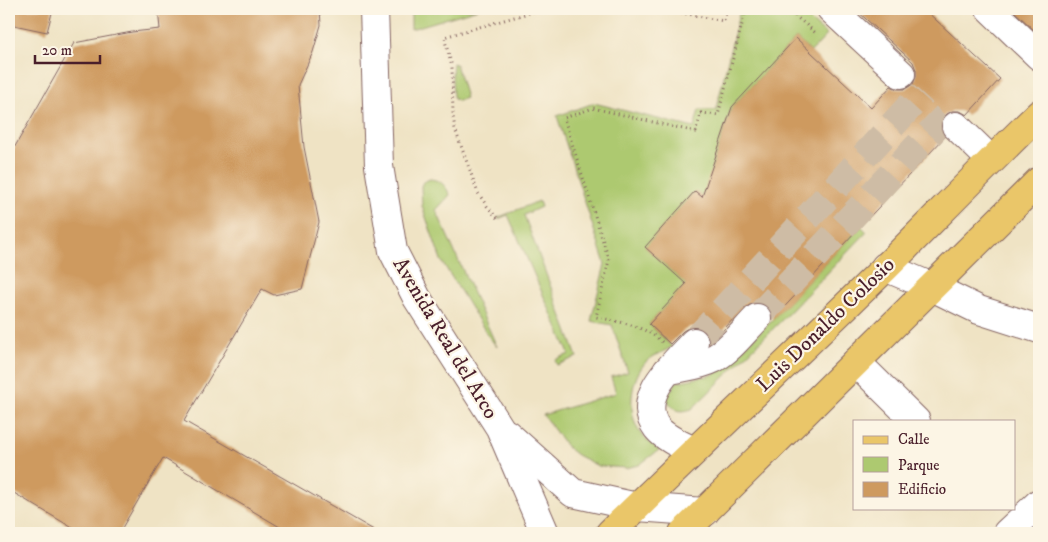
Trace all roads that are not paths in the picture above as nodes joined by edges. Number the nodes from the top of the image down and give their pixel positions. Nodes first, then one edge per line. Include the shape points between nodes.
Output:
1 (374, 9) edge
2 (830, 9) edge
3 (990, 9) edge
4 (1039, 56) edge
5 (901, 74) dead end
6 (1039, 114) edge
7 (956, 126) dead end
8 (992, 160) junction
9 (1039, 182) edge
10 (885, 267) junction
11 (932, 287) junction
12 (757, 318) tunnel mouth
13 (1039, 330) edge
14 (694, 342) tunnel mouth
15 (856, 362) junction
16 (667, 371) junction
17 (915, 420) edge
18 (500, 428) junction
19 (694, 451) junction
20 (1039, 503) edge
21 (637, 507) junction
22 (704, 512) junction
23 (1018, 531) edge
24 (545, 533) edge
25 (610, 533) edge
26 (683, 533) edge

1 - 18 street, Avenida Real del Arco via 379,166 393,251 417,298
2 - 5 street
3 - 4 street
6 - 8 main road, Luis Donaldo Colosio
7 - 8 street
8 - 10 main road, Luis Donaldo Colosio
9 - 11 main road
10 - 11 street
10 - 19 main road, Luis Donaldo Colosio
11 - 13 street via 979,310
11 - 15 main road
12 - 16 street via 714,359
14 - 16 street
15 - 17 street
15 - 22 main road
16 - 19 street via 654,388 651,416 670,439
18 - 21 street, Avenida Real del Arco via 573,493
18 - 24 street, Avenida Real del Arco
19 - 21 main road, Luis Donaldo Colosio
20 - 23 street
21 - 22 street, Avenida Real del Arco
21 - 25 main road, Luis Donaldo Colosio
22 - 26 main road

